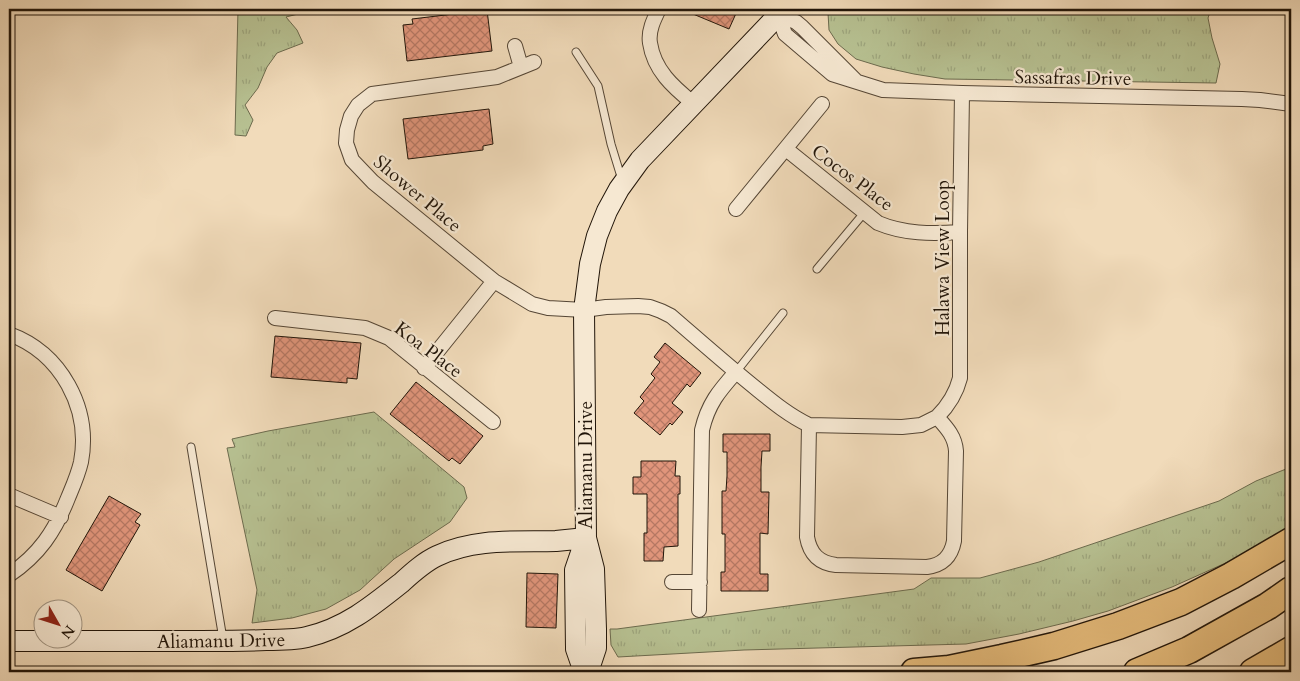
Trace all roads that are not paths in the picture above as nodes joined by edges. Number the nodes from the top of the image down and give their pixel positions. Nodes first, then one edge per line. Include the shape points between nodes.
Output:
1 (659, 9) edge
2 (781, 12) edge
3 (515, 46) dead end
4 (576, 52) dead end
5 (962, 93) junction
6 (693, 103) junction
7 (822, 104) dead end
8 (1291, 104) edge
9 (786, 149) junction
10 (623, 182) junction
11 (736, 210) dead end
12 (864, 213) junction
13 (960, 232) junction
14 (817, 269) dead end
15 (494, 281) junction
16 (584, 310) junction
17 (783, 313) dead end
18 (275, 318) dead end
19 (9, 334) edge
20 (424, 368) junction
21 (736, 372) junction
22 (937, 417) junction
23 (493, 422) dead end
24 (809, 425) junction
25 (191, 447) dead end
26 (9, 495) edge
27 (61, 516) junction
28 (586, 538) junction
29 (1291, 541) edge
30 (9, 575) edge
31 (672, 582) dead end
32 (700, 582) junction
33 (1291, 590) edge
34 (699, 610) dead end
35 (9, 641) edge
36 (223, 641) junction
37 (1291, 650) edge
38 (584, 672) edge
39 (588, 672) edge
40 (914, 672) edge
41 (1138, 672) edge
42 (1253, 672) edge

1 - 6 street via 652,25 650,42 656,62 662,74
2 - 5 street, Sassafras Drive via 802,27 855,81 883,90
2 - 6 street, Aliamanu Drive
3 - 15 street, Shower Place via 528,64 497,77 372,94 358,105 347,130 346,143 352,160 372,182
4 - 10 lane via 598,86
5 - 8 street, Sassafras Drive via 1251,100
5 - 13 street, Halawa View Loop
6 - 10 street, Aliamanu Drive
7 - 9 street, Cocos Place
9 - 11 street, Cocos Place
9 - 12 street, Cocos Place
10 - 16 street, Aliamanu Drive via 596,236
12 - 13 street, Cocos Place via 878,223 900,230
12 - 14 lane
13 - 22 street, Halawa View Loop via 960,378 954,396
15 - 16 street, Shower Place via 532,304
15 - 20 street
16 - 21 street via 638,306 661,311
16 - 28 street, Aliamanu Drive
17 - 21 lane
18 - 20 street, Koa Place via 365,328 389,338
19 - 27 street via 42,352 64,378 79,409 83,431 81,461
20 - 23 street, Koa Place
21 - 24 street via 786,412
21 - 32 street via 704,417
22 - 24 street via 922,424 902,427
22 - 24 street via 952,434 956,445 954,541 944,561 927,567 836,565 824,563 814,555 807,537
25 - 36 lane
26 - 27 street
27 - 30 street via 39,550
28 - 36 street, Aliamanu Drive via 523,540 462,547 436,556 340,626 306,638
28 - 38 street via 575,570 576,648
28 - 39 street via 594,569 596,629 596,648
29 - 40 highway via 1181,602 1118,626 1002,658 949,669
31 - 32 street
32 - 34 street
33 - 41 highway via 1189,650
35 - 36 street, Aliamanu Drive
37 - 42 highway

